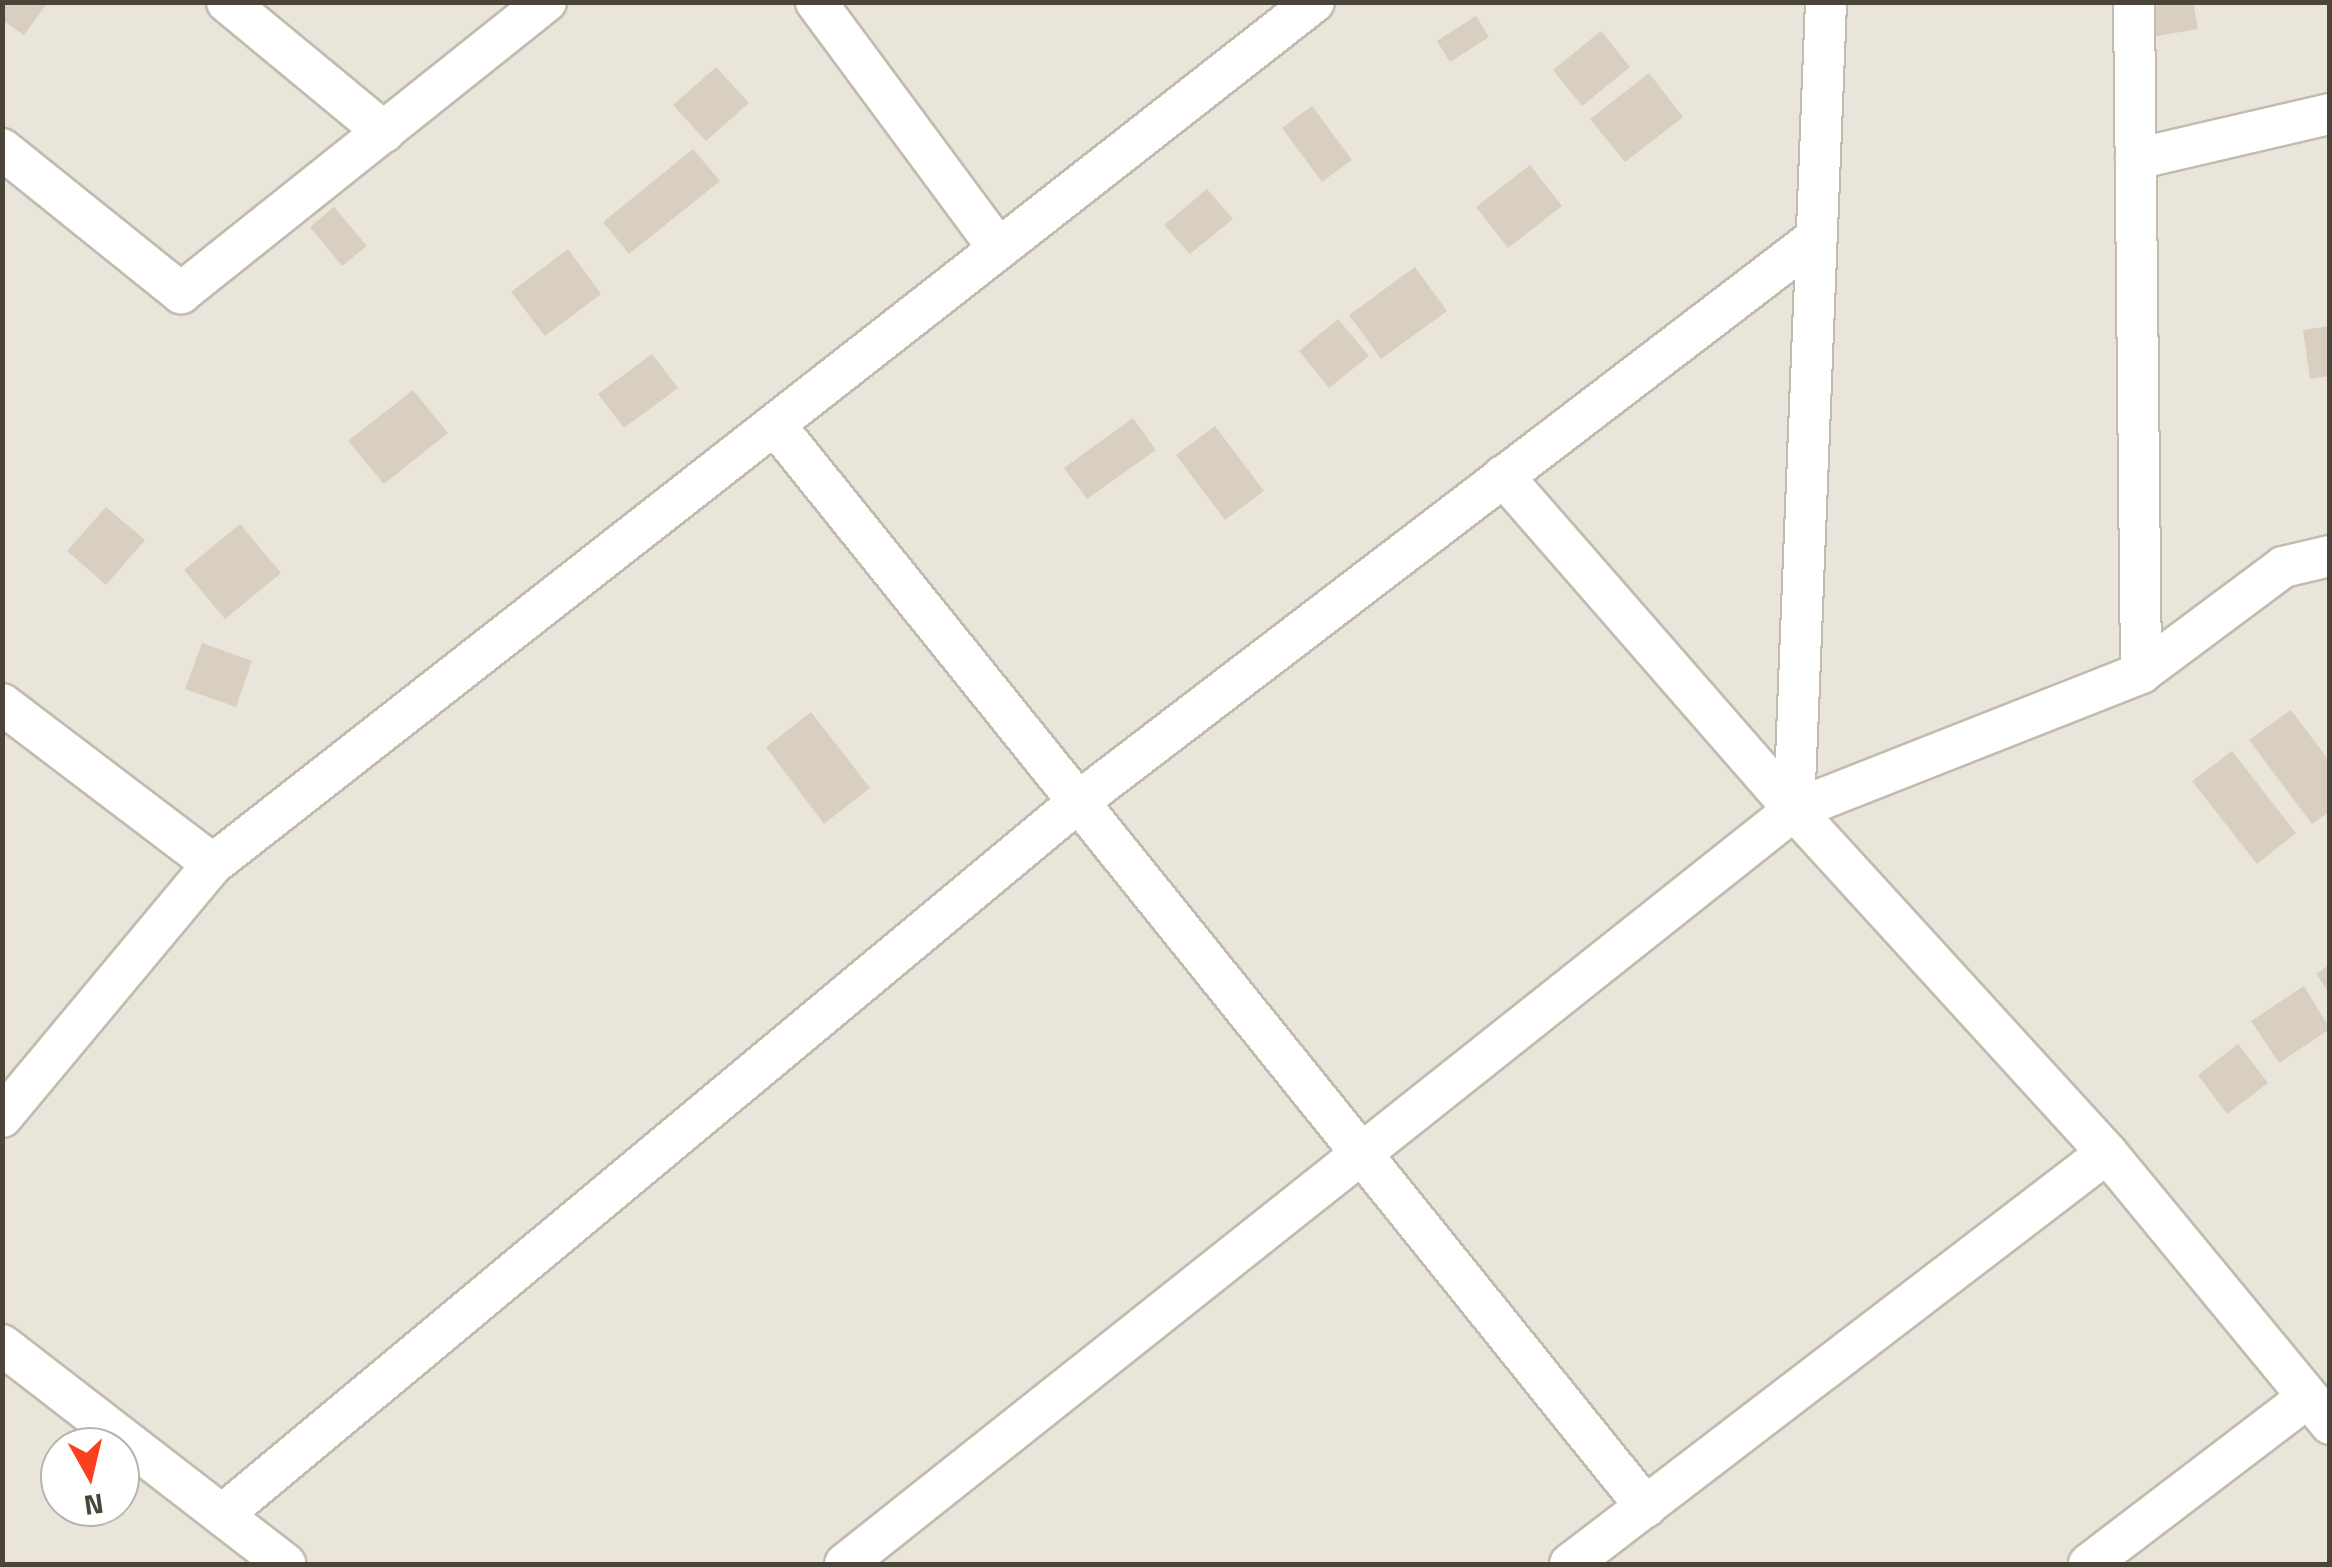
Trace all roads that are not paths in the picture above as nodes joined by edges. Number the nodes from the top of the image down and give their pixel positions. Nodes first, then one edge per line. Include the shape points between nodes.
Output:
1 (228, 2) edge
2 (546, 2) edge
3 (816, 2) edge
4 (1314, 2) edge
5 (1826, 2) edge
6 (2134, 2) edge
7 (2330, 114) edge
8 (384, 132) junction
9 (2, 149) edge
10 (2136, 159) junction
11 (1816, 238) junction
12 (999, 250) junction
13 (775, 425) junction
14 (1504, 476) junction
15 (2330, 556) edge
16 (2141, 674) junction
17 (2, 704) edge
18 (1078, 802) junction
19 (1794, 810) junction
20 (213, 864) junction
21 (2, 1117) edge
22 (2107, 1153) junction
23 (1361, 1154) junction
24 (2, 1345) edge
25 (2318, 1410) edge
26 (1646, 1507) junction
27 (222, 1516) junction
28 (285, 1564) edge
29 (845, 1564) edge
30 (1570, 1564) edge
31 (2089, 1564) edge

1 - 8 street
2 - 8 street
3 - 12 street
4 - 12 street
5 - 11 street
6 - 10 street
7 - 10 street
8 - 9 street via 182,292
10 - 16 street
11 - 14 street
11 - 19 street
12 - 13 street
13 - 18 street
13 - 20 street
14 - 18 street
14 - 19 street
15 - 16 street via 2284,567
16 - 19 street
17 - 20 street
18 - 23 street
18 - 27 street
19 - 22 street
19 - 23 street
20 - 21 street
22 - 25 street
22 - 26 street
23 - 26 street
23 - 29 street
24 - 27 street
25 - 31 street
26 - 30 street
27 - 28 street

